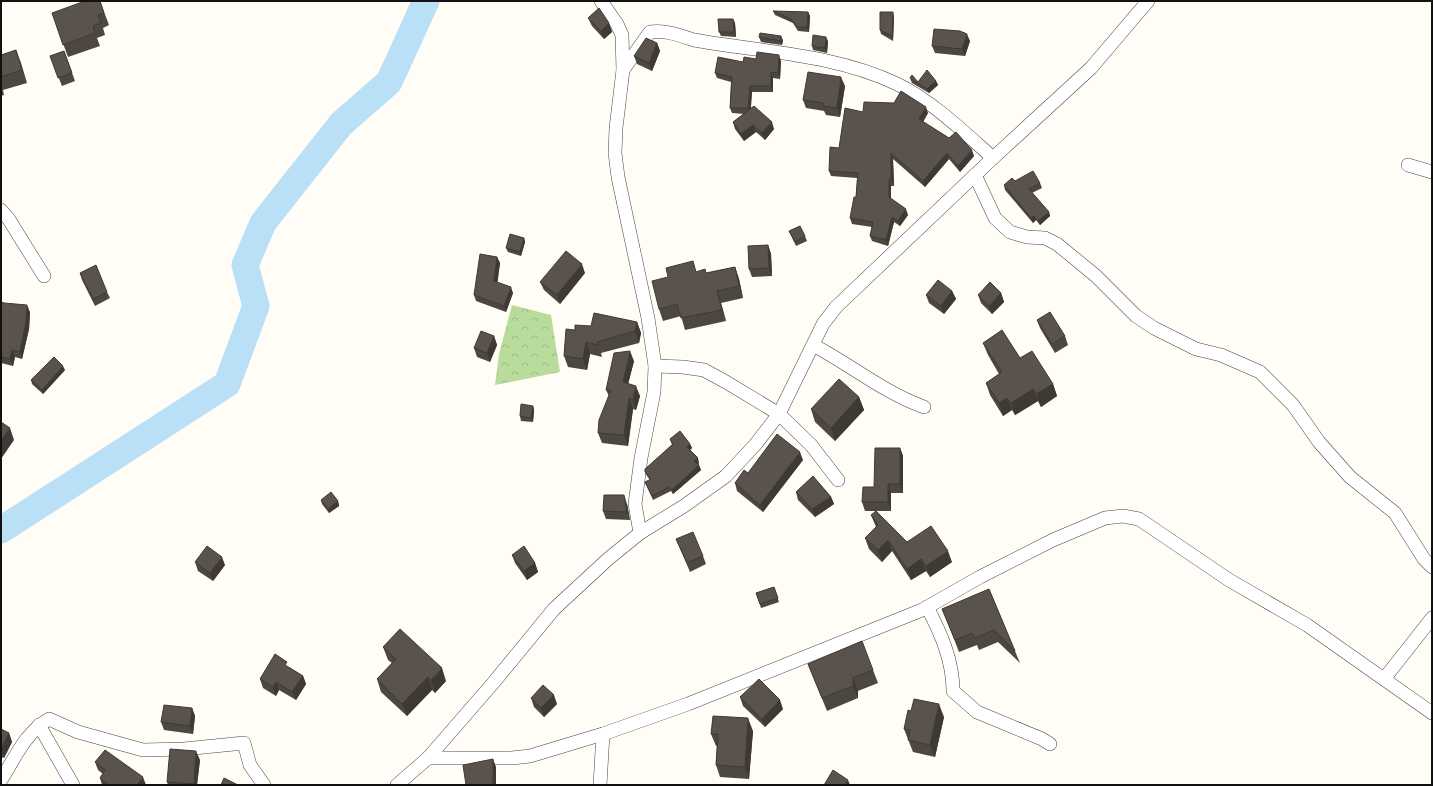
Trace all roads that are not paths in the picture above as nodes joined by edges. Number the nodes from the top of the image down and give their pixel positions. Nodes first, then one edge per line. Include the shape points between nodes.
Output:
1 (601, 1) edge
2 (1148, 1) edge
3 (623, 70) junction
4 (993, 158) junction
5 (1408, 165) dead end
6 (1432, 172) edge
7 (975, 175) junction
8 (1, 210) edge
9 (44, 276) dead end
10 (812, 345) junction
11 (655, 366) junction
12 (924, 407) dead end
13 (779, 414) junction
14 (838, 480) dead end
15 (640, 533) junction
16 (1432, 567) edge
17 (927, 607) junction
18 (1432, 618) edge
19 (1384, 679) junction
20 (1432, 713) edge
21 (39, 725) junction
22 (603, 734) junction
23 (1050, 744) dead end
24 (428, 758) junction
25 (1, 780) edge
26 (73, 785) edge
27 (264, 785) edge
28 (397, 785) edge
29 (600, 785) edge

1 - 3 street via 622,35
2 - 4 street via 1091,68
3 - 4 street via 650,32 658,31 694,40 829,62 875,74 899,85 958,127
3 - 11 street via 615,153
4 - 7 street
5 - 6 street
7 - 10 street via 836,307
7 - 16 street via 995,218 1010,232 1027,237 1045,238 1057,244 1096,276 1136,316 1154,328 1196,349 1222,355 1260,372 1294,405 1319,442 1350,476 1396,513 1424,559
8 - 9 street
10 - 12 street via 840,359 902,399
10 - 13 street
11 - 13 street via 704,370
11 - 15 street via 654,392 635,504
13 - 14 street via 811,445
13 - 15 street via 726,476
15 - 24 street via 554,609
17 - 19 street via 1053,540 1105,518 1123,516 1139,519 1229,580 1307,625
17 - 22 street via 688,704
17 - 23 street via 947,652 953,672 953,691 977,712
18 - 19 street
19 - 20 street
21 - 25 street via 28,736
21 - 26 street
21 - 27 street via 49,720 78,732 143,750 244,743 250,765
22 - 24 street via 530,756
22 - 29 street
24 - 28 street

